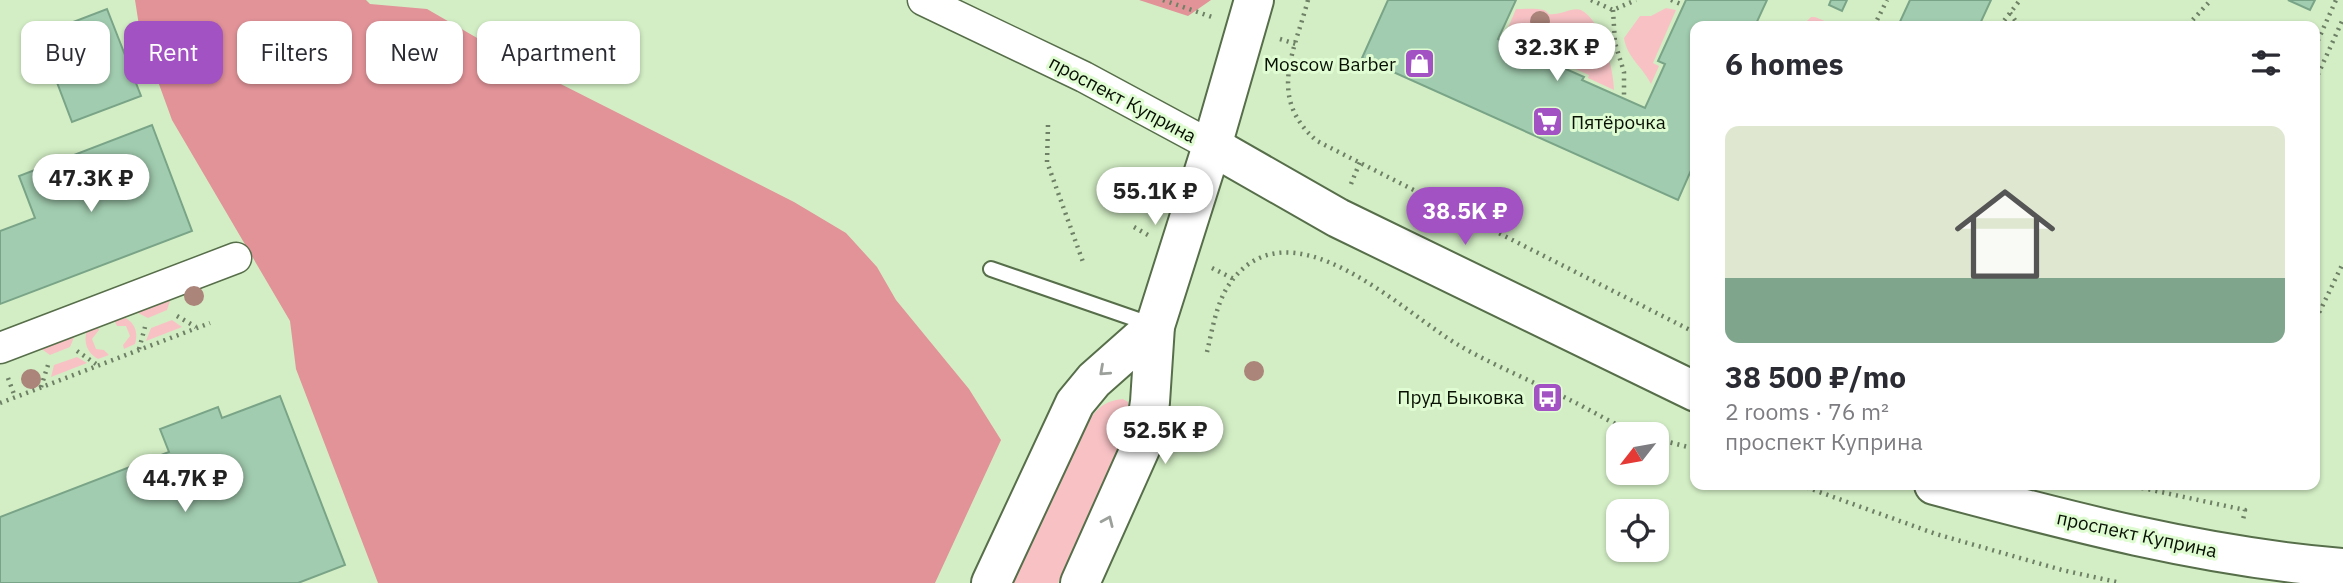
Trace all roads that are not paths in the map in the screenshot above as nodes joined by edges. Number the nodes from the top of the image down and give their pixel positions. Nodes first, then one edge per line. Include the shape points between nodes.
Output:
1 (923, 0) edge
2 (1254, 0) edge
3 (1212, 146) junction
4 (236, 258) dead end
5 (991, 269) dead end
6 (1155, 326) junction
7 (0, 348) edge
8 (1690, 389) edge
9 (1954, 490) edge
10 (2333, 573) edge
11 (991, 583) edge
12 (1080, 583) edge

1 - 3 street, проспект Куприна via 1084,77
2 - 3 street
3 - 6 street
3 - 8 street, проспект Куприна via 1338,218
4 - 7 street
5 - 6 lane
6 -> 11 street via 1075,403
12 -> 6 street via 1144,440
9 - 10 street, проспект Куприна via 2099,527

